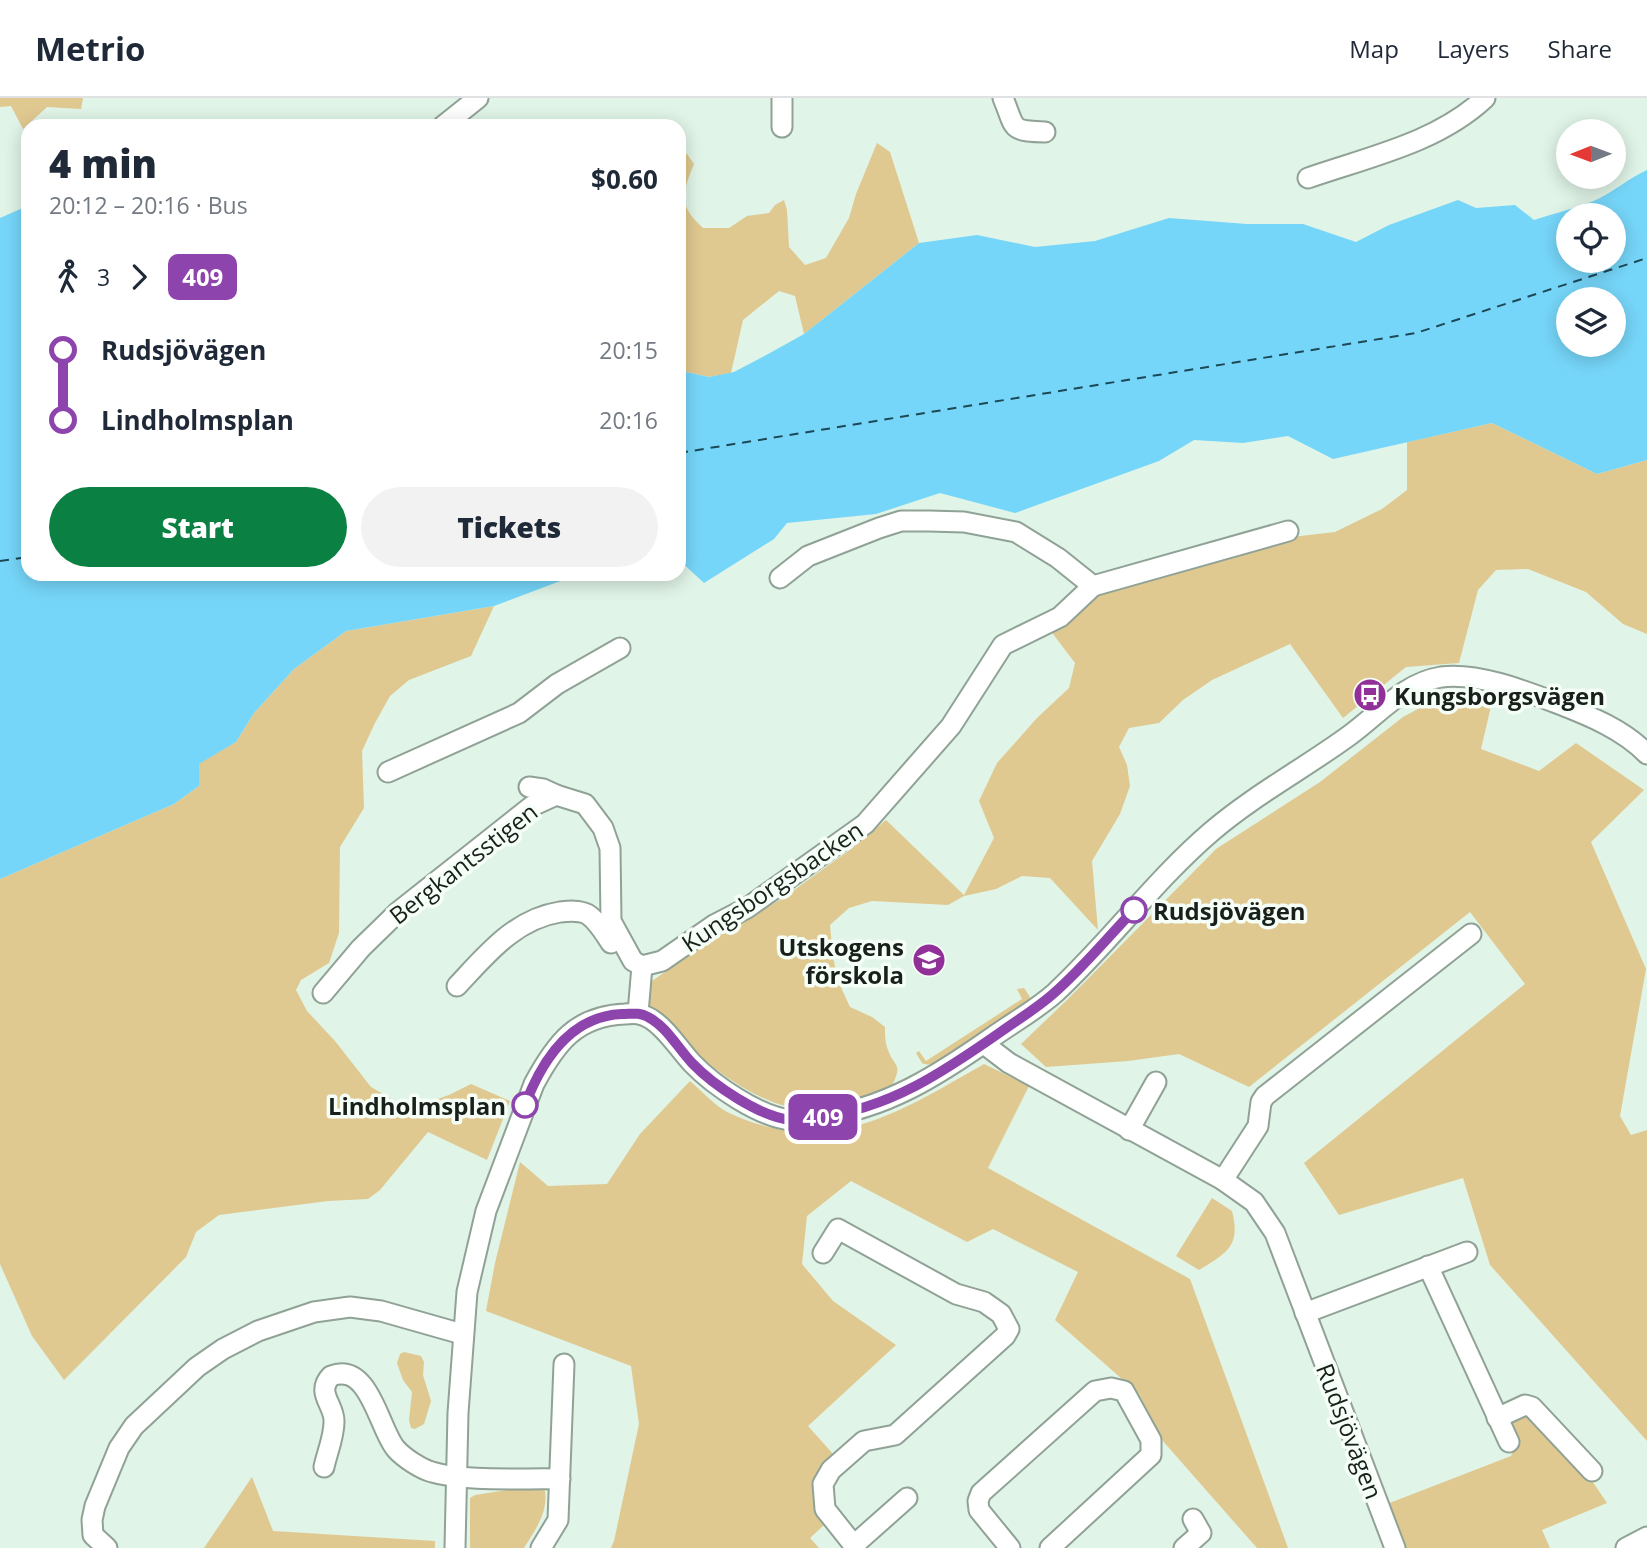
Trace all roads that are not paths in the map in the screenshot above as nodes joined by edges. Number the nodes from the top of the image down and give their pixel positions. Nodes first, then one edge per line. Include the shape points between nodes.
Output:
1 (478, 98) edge
2 (782, 98) edge
3 (1003, 98) edge
4 (1485, 98) edge
5 (452, 119) edge
6 (782, 127) dead end
7 (1045, 132) dead end
8 (1308, 178) dead end
9 (1288, 531) dead end
10 (780, 578) dead end
11 (1093, 586) junction
12 (620, 649) dead end
13 (1646, 752) edge
14 (388, 772) dead end
15 (529, 787) dead end
16 (556, 795) junction
17 (1471, 934) dead end
18 (638, 964) junction
19 (457, 986) dead end
20 (323, 993) dead end
21 (638, 1013) junction
22 (984, 1044) junction
23 (1156, 1082) dead end
24 (1129, 1129) junction
25 (1223, 1180) junction
26 (1466, 1252) dead end
27 (823, 1253) dead end
28 (1428, 1266) junction
29 (1305, 1313) junction
30 (462, 1334) junction
31 (564, 1364) dead end
32 (1497, 1418) junction
33 (1509, 1441) dead end
34 (324, 1467) dead end
35 (1592, 1471) dead end
36 (456, 1477) junction
37 (560, 1479) junction
38 (907, 1498) dead end
39 (1193, 1519) dead end
40 (1647, 1537) edge
41 (855, 1547) edge
42 (107, 1548) edge
43 (455, 1548) edge
44 (541, 1548) edge
45 (1010, 1548) edge
46 (1050, 1548) edge
47 (1184, 1548) edge
48 (1395, 1548) edge
49 (1626, 1548) edge

1 - 5 street
2 - 6 street
3 - 7 street via 1017,129
4 - 8 street via 1423,139
9 - 11 street
10 - 11 street via 808,556 879,528 901,521 929,521 1016,532
11 - 18 street, Kungsborgsbacken via 1060,617 1003,645 951,726 864,824 769,893 662,961
12 - 14 street via 558,684 519,713
13 - 22 street via 1586,715 1518,689 1452,677 1417,685 1214,829 1052,995
15 - 16 street
16 - 18 street, Bergkantsstigen via 584,804 603,828 610,848 611,921
16 - 20 street, Bergkantsstigen via 533,806 398,912
17 - 25 street via 1265,1096 1258,1126
18 - 19 street via 620,956 588,914 561,912 527,921
18 - 21 street
21 - 22 street via 663,1028 692,1063 730,1094 791,1120 845,1114 881,1104
21 - 30 street via 608,1014 581,1025 568,1035 534,1084 486,1211 470,1273
22 - 24 street, Rudsjövägen via 1009,1063
23 - 24 street
24 - 25 street, Rudsjövägen
25 - 29 street, Rudsjövägen via 1254,1202 1275,1233
26 - 28 street
27 - 41 street via 838,1229 956,1294 984,1302 1001,1314 1009,1329 895,1435 864,1441 831,1470 823,1483 825,1509
28 - 29 street
28 - 32 street
29 - 48 street, Rudsjövägen
30 - 36 street
30 - 42 street via 382,1311 350,1307 314,1312 223,1349 134,1426 119,1448 95,1506 92,1529
31 - 37 street
32 - 33 street
32 - 35 street via 1525,1405 1532,1407
34 - 36 street via 335,1420 326,1400 326,1384 331,1376 341,1374 351,1376 367,1391 396,1449 430,1472
36 - 37 street
36 - 43 street
37 - 44 street via 558,1520
38 - 41 street
39 - 47 street via 1201,1533
40 - 49 street
45 - 46 street via 979,1510 981,1493 1095,1391 1124,1391 1151,1440 1151,1455

